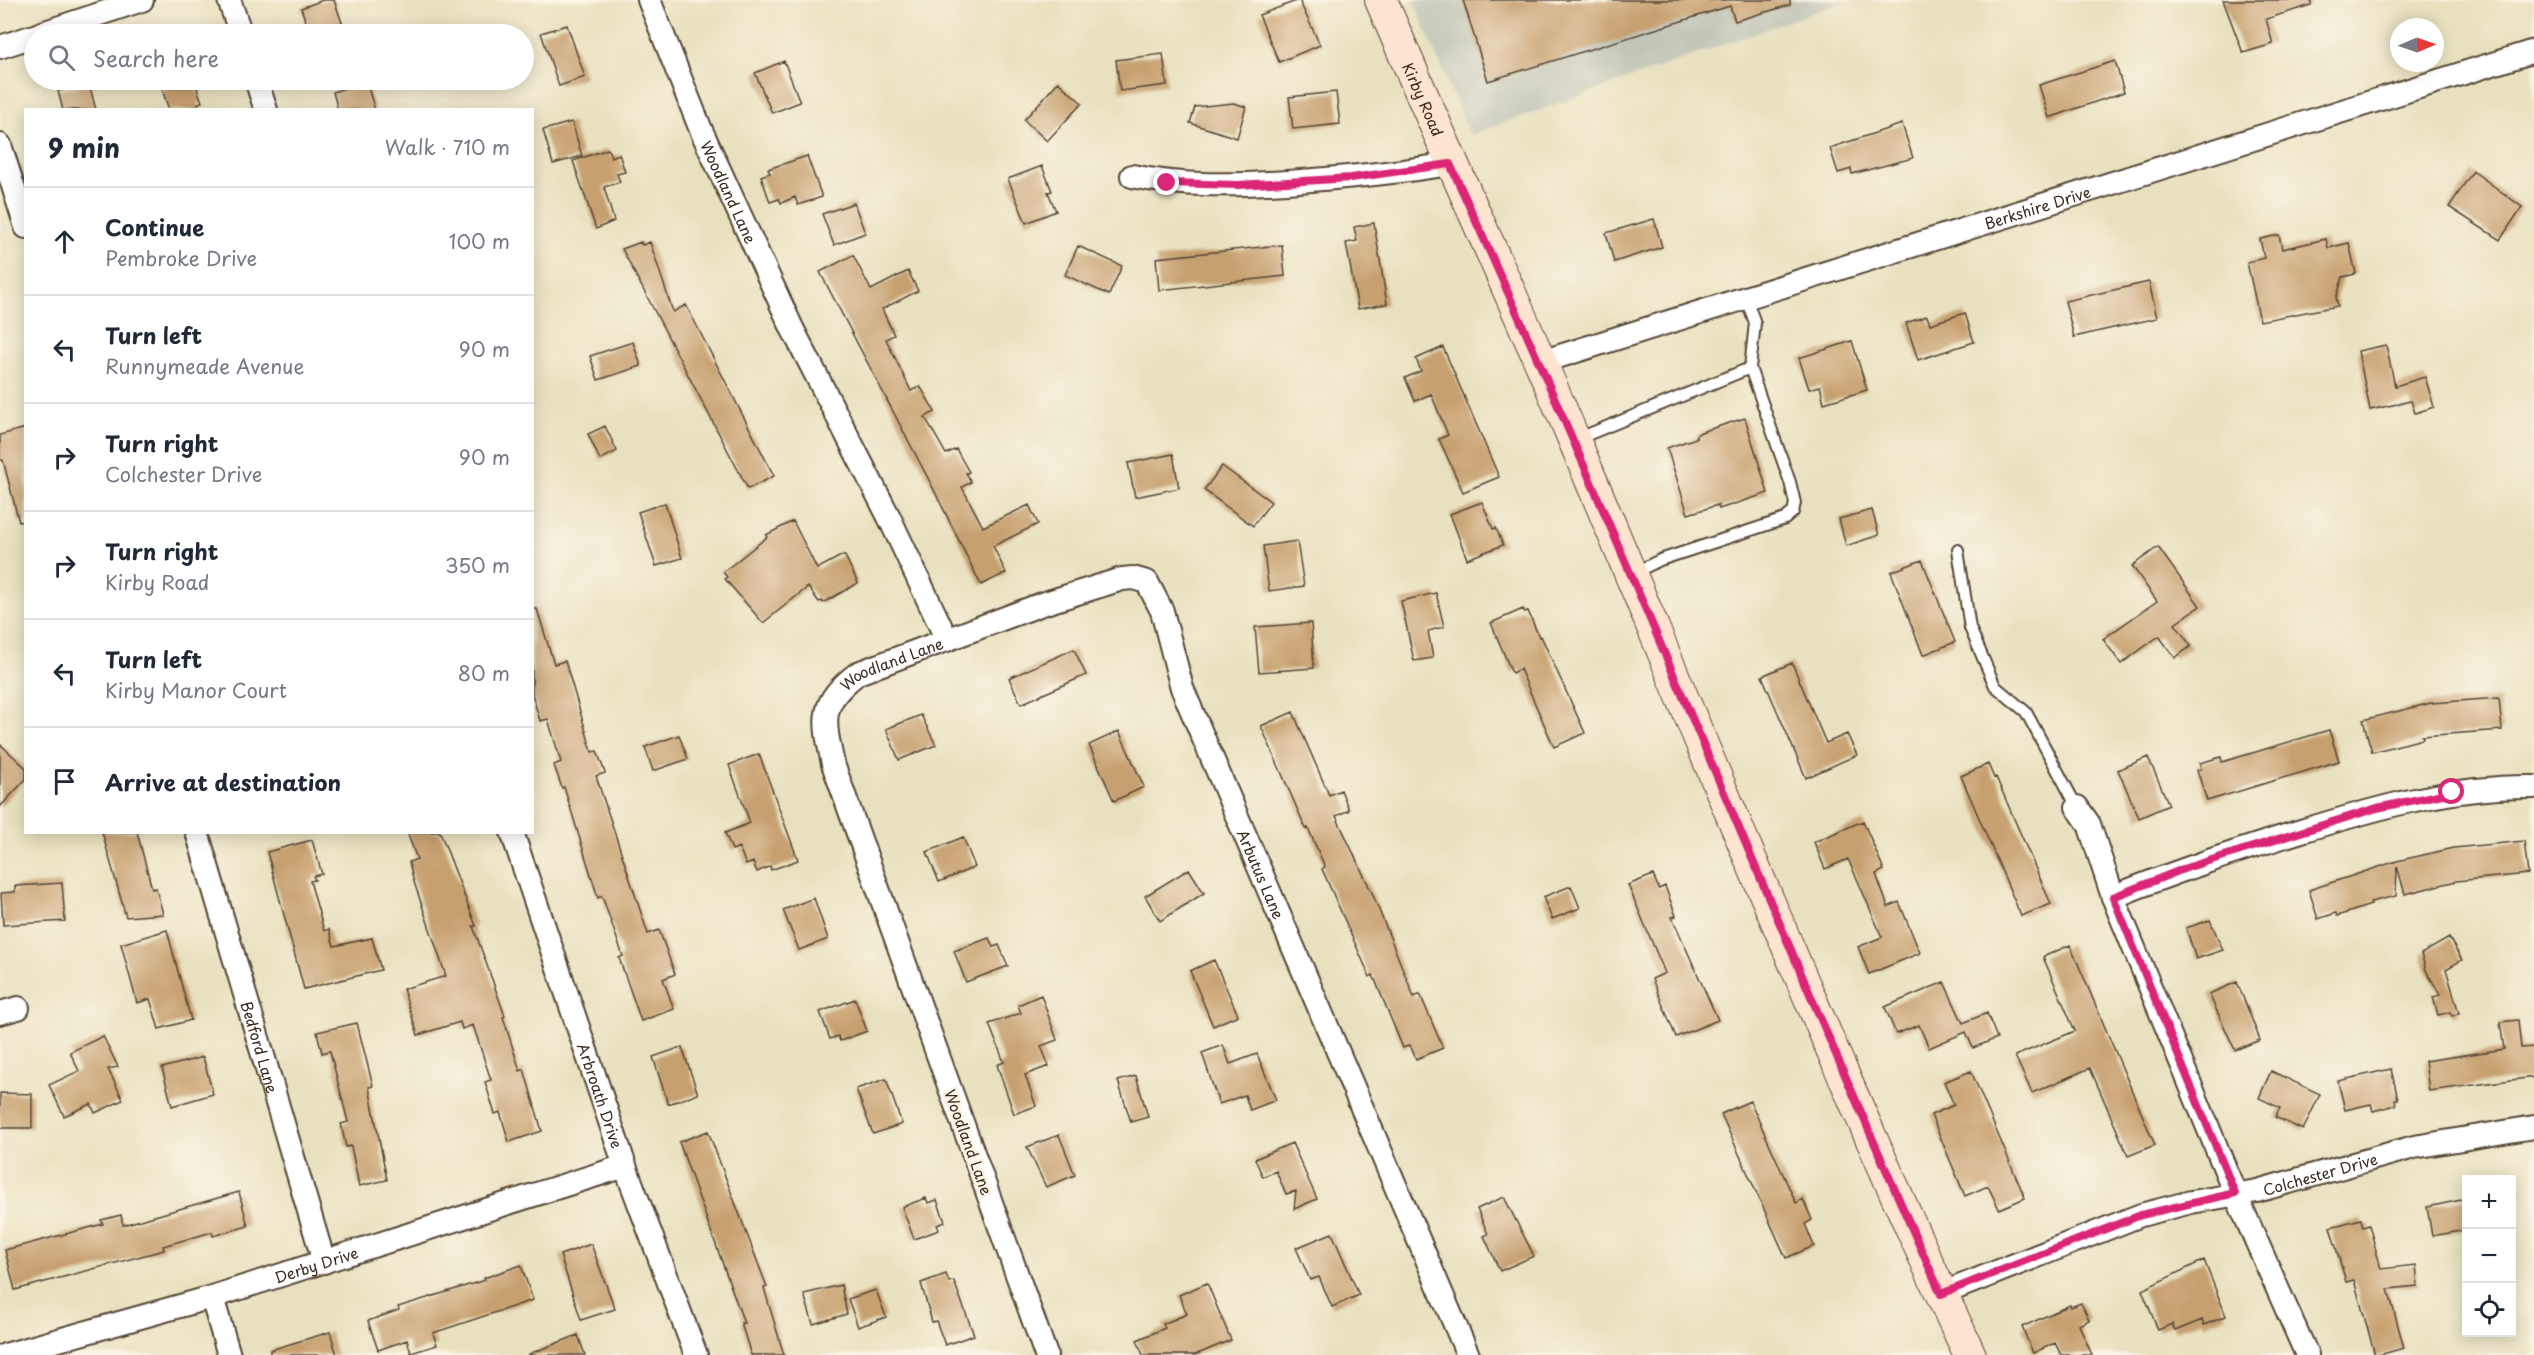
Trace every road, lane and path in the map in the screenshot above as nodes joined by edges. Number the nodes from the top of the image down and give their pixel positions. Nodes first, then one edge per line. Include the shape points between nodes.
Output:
1 (142, 0) edge
2 (229, 0) edge
3 (649, 0) edge
4 (1381, 0) edge
5 (69, 24) edge
6 (237, 24) edge
7 (24, 39) edge
8 (0, 47) edge
9 (2534, 51) edge
10 (259, 90) edge
11 (265, 108) edge
12 (0, 146) edge
13 (1450, 164) junction
14 (1132, 176) dead end
15 (24, 221) edge
16 (1746, 298) junction
17 (1541, 362) junction
18 (1750, 368) junction
19 (1574, 440) junction
20 (1958, 550) dead end
21 (1631, 575) junction
22 (947, 640) junction
23 (2534, 787) edge
24 (2077, 807) joint
25 (198, 834) edge
26 (513, 834) edge
27 (2113, 897) junction
28 (2534, 1127) edge
29 (625, 1166) junction
30 (2235, 1193) junction
31 (324, 1262) junction
32 (1941, 1294) junction
33 (212, 1297) junction
34 (5, 1355) edge
35 (229, 1355) edge
36 (696, 1355) edge
37 (1046, 1355) edge
38 (1468, 1355) edge
39 (1970, 1355) edge
40 (2307, 1355) edge

1 - 5 street
2 - 6 street
3 - 22 street, Woodland Lane via 701,130 788,318
4 - 13 main road, Kirby Road
7 - 8 street
9 - 16 street, Berkshire Drive
10 - 11 street
12 - 15 street
13 - 14 street via 1360,177 1238,185 1184,185
13 - 17 main road, Kirby Road
16 - 17 street, Berkshire Drive
16 - 18 lane via 1755,323
17 - 19 main road, Kirby Road
18 - 19 lane
18 - 21 lane via 1790,482 1793,512 1785,519 1660,560
19 - 21 main road, Kirby Road
20 - 24 lane via 1970,628 1995,686 2026,712
21 - 32 main road, Kirby Road via 1850,1092
22 - 37 street, Woodland Lane via 858,673 838,688 831,698 826,735 833,764
22 - 38 street, Arbutus Lane via 1122,579 1147,582 1162,611 1182,688 1226,796
23 - 27 street via 2452,792 2377,808 2186,868
24 - 27 street via 2089,824
25 - 31 street, Bedford Lane
26 - 29 street, Arbroath Drive
27 - 30 street
28 - 30 street, Colchester Drive via 2414,1147 2257,1191
29 - 31 street, Derby Drive
29 - 36 street, Arbroath Drive
30 - 32 street, Colchester Drive via 2141,1215
30 - 40 street
31 - 33 street, Derby Drive
32 - 39 main road, Kirby Road
33 - 34 street, Derby Drive
33 - 35 street

